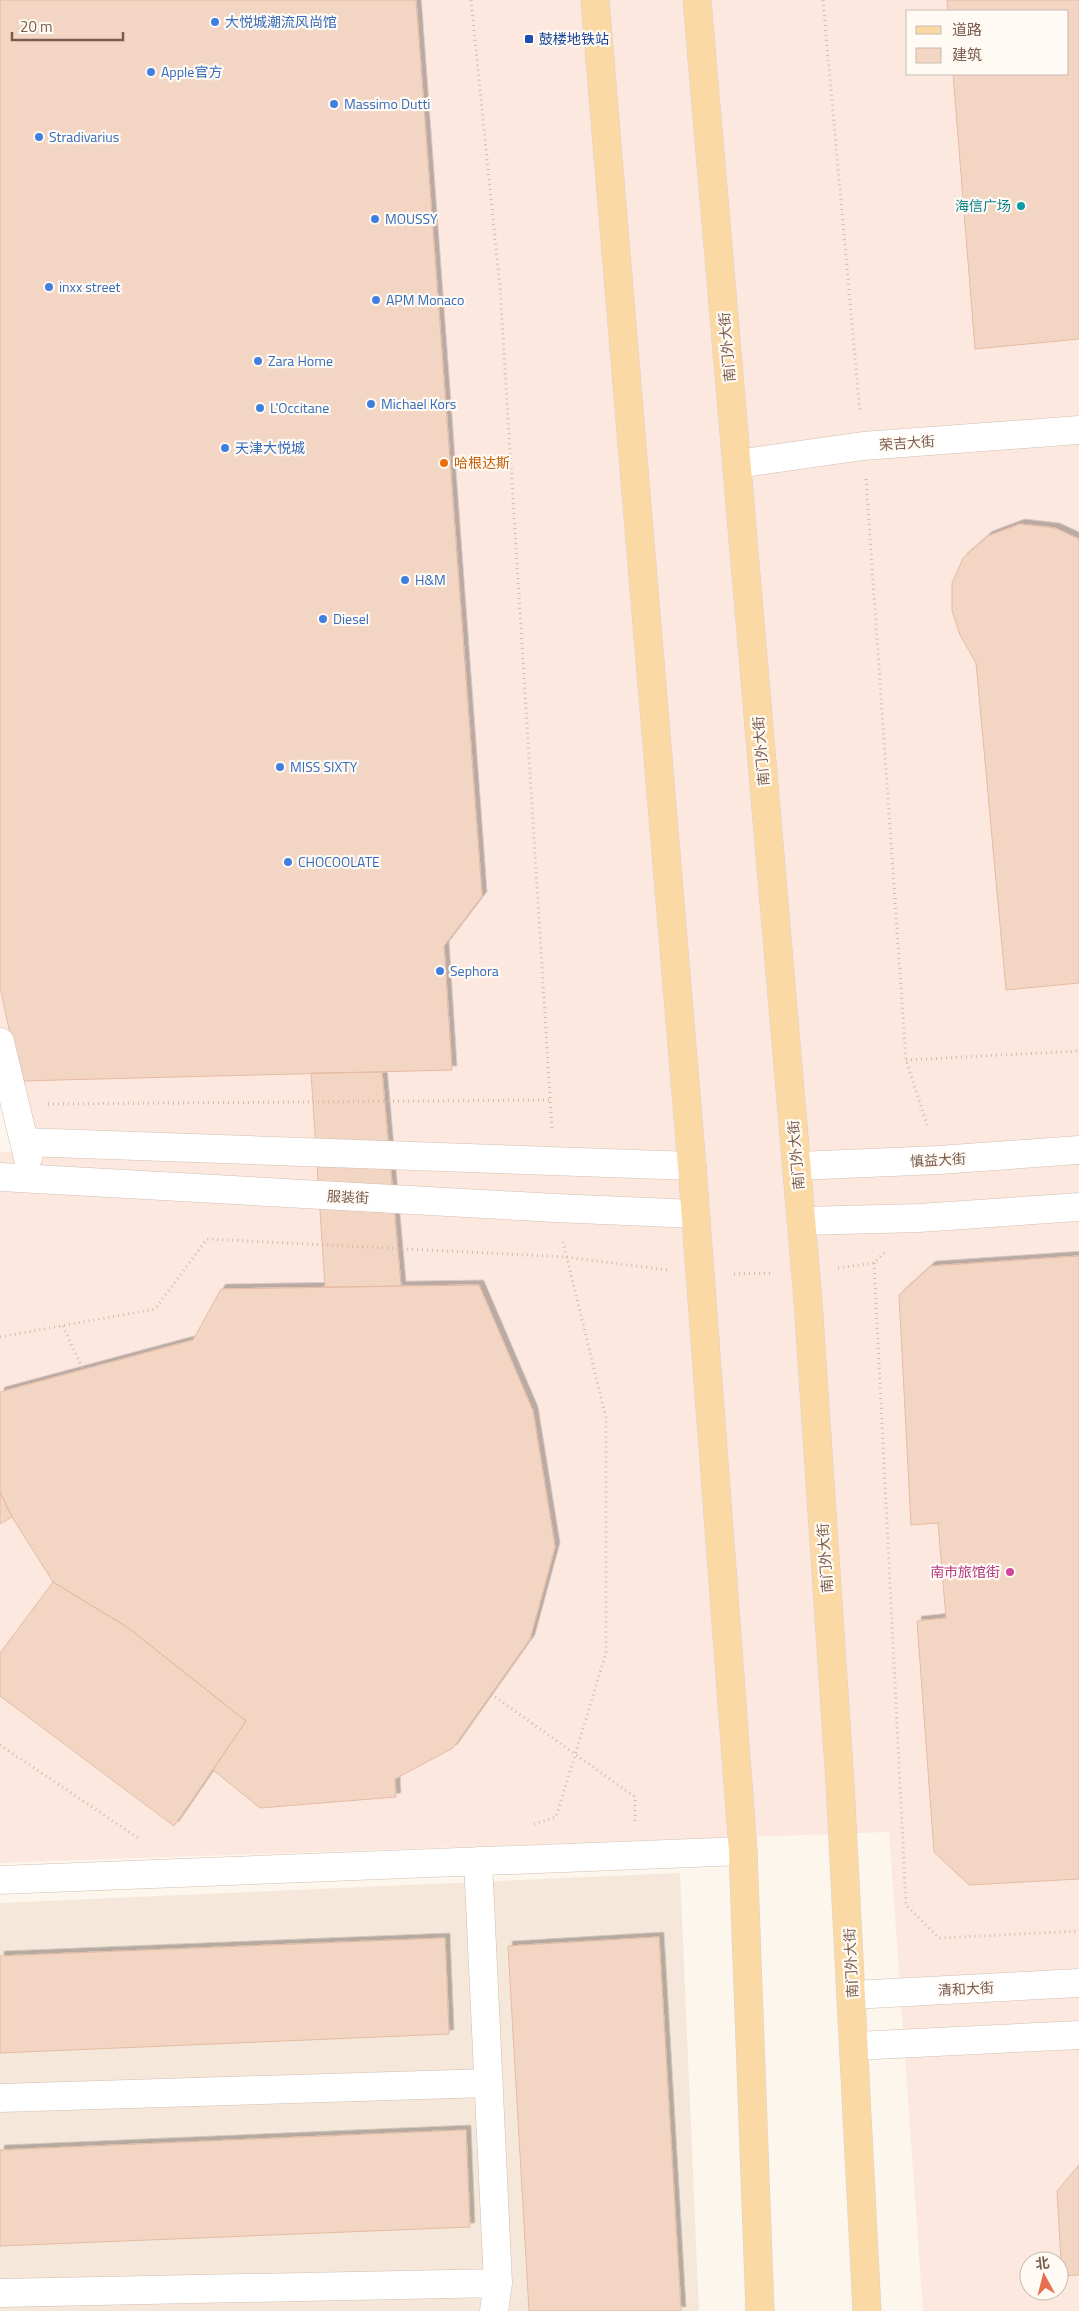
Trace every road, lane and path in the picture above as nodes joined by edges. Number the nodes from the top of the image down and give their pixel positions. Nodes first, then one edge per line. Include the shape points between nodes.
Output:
1 (471, 0) edge
2 (595, 0) edge
3 (697, 0) edge
4 (823, 0) edge
5 (1079, 430) edge
6 (864, 446) junction
7 (737, 464) junction
8 (0, 1042) edge
9 (1079, 1051) edge
10 (906, 1060) junction
11 (550, 1100) junction
12 (15, 1104) junction
13 (24, 1142) junction
14 (1079, 1150) edge
15 (939, 1160) junction
16 (554, 1161) junction
17 (692, 1166) junction
18 (796, 1166) junction
19 (0, 1177) edge
20 (33, 1179) junction
21 (1079, 1207) edge
22 (556, 1208) junction
23 (695, 1214) junction
24 (919, 1218) junction
25 (801, 1221) junction
26 (566, 1257) junction
27 (874, 1263) junction
28 (805, 1273) junction
29 (700, 1274) junction
30 (64, 1326) junction
31 (0, 1337) edge
32 (83, 1370) dead end
33 (490, 1694) dead end
34 (0, 1745) edge
35 (575, 1754) junction
36 (527, 1826) dead end
37 (147, 1845) dead end
38 (743, 1851) junction
39 (635, 1855) junction
40 (478, 1861) junction
41 (0, 1880) edge
42 (1079, 1931) edge
43 (1079, 1983) edge
44 (852, 1995) junction
45 (1079, 2035) edge
46 (855, 2046) junction
47 (488, 2083) junction
48 (0, 2098) edge
49 (498, 2283) junction
50 (0, 2293) edge
51 (494, 2311) edge
52 (760, 2311) edge
53 (867, 2311) edge

1 - 11 path via 500,288
2 - 17 main road
3 - 7 main road, 南门外大街
4 - 6 path
5 - 6 street, 荣吉大街
6 - 7 street, 荣吉大街
6 - 10 path
7 - 18 main road, 南门外大街
8 - 12 street
9 - 10 path
10 - 15 path
11 - 12 path
11 - 16 path
12 - 13 street
13 - 16 street
13 - 20 street
14 - 15 street, 慎益大街
15 - 18 street, 慎益大街
16 - 17 street
17 - 23 main road
18 - 25 main road, 南门外大街
19 - 20 street, 服装街
20 - 22 street, 服装街
21 - 24 street
22 - 23 street, 服装街
22 - 26 path
23 - 29 main road
24 - 25 street
24 - 27 path
25 - 28 main road, 南门外大街
26 - 29 path
26 - 30 path via 207,1239 155,1309
26 - 35 path via 606,1418 606,1653
27 - 28 path
27 - 42 path via 906,1905 938,1938
28 - 29 path
28 - 44 main road, 南门外大街
29 - 38 main road
30 - 31 path
30 - 32 path
33 - 35 path
34 - 37 path
35 - 36 path via 556,1817
35 - 39 path via 635,1797
38 - 39 street
38 - 52 main road
39 - 40 street
40 - 41 street
40 - 47 street
43 - 44 street, 清和大街
44 - 46 main road, 南门外大街
45 - 46 street
46 - 53 main road, 南门外大街
47 - 48 street
47 - 49 street
49 - 50 street
49 - 51 street

